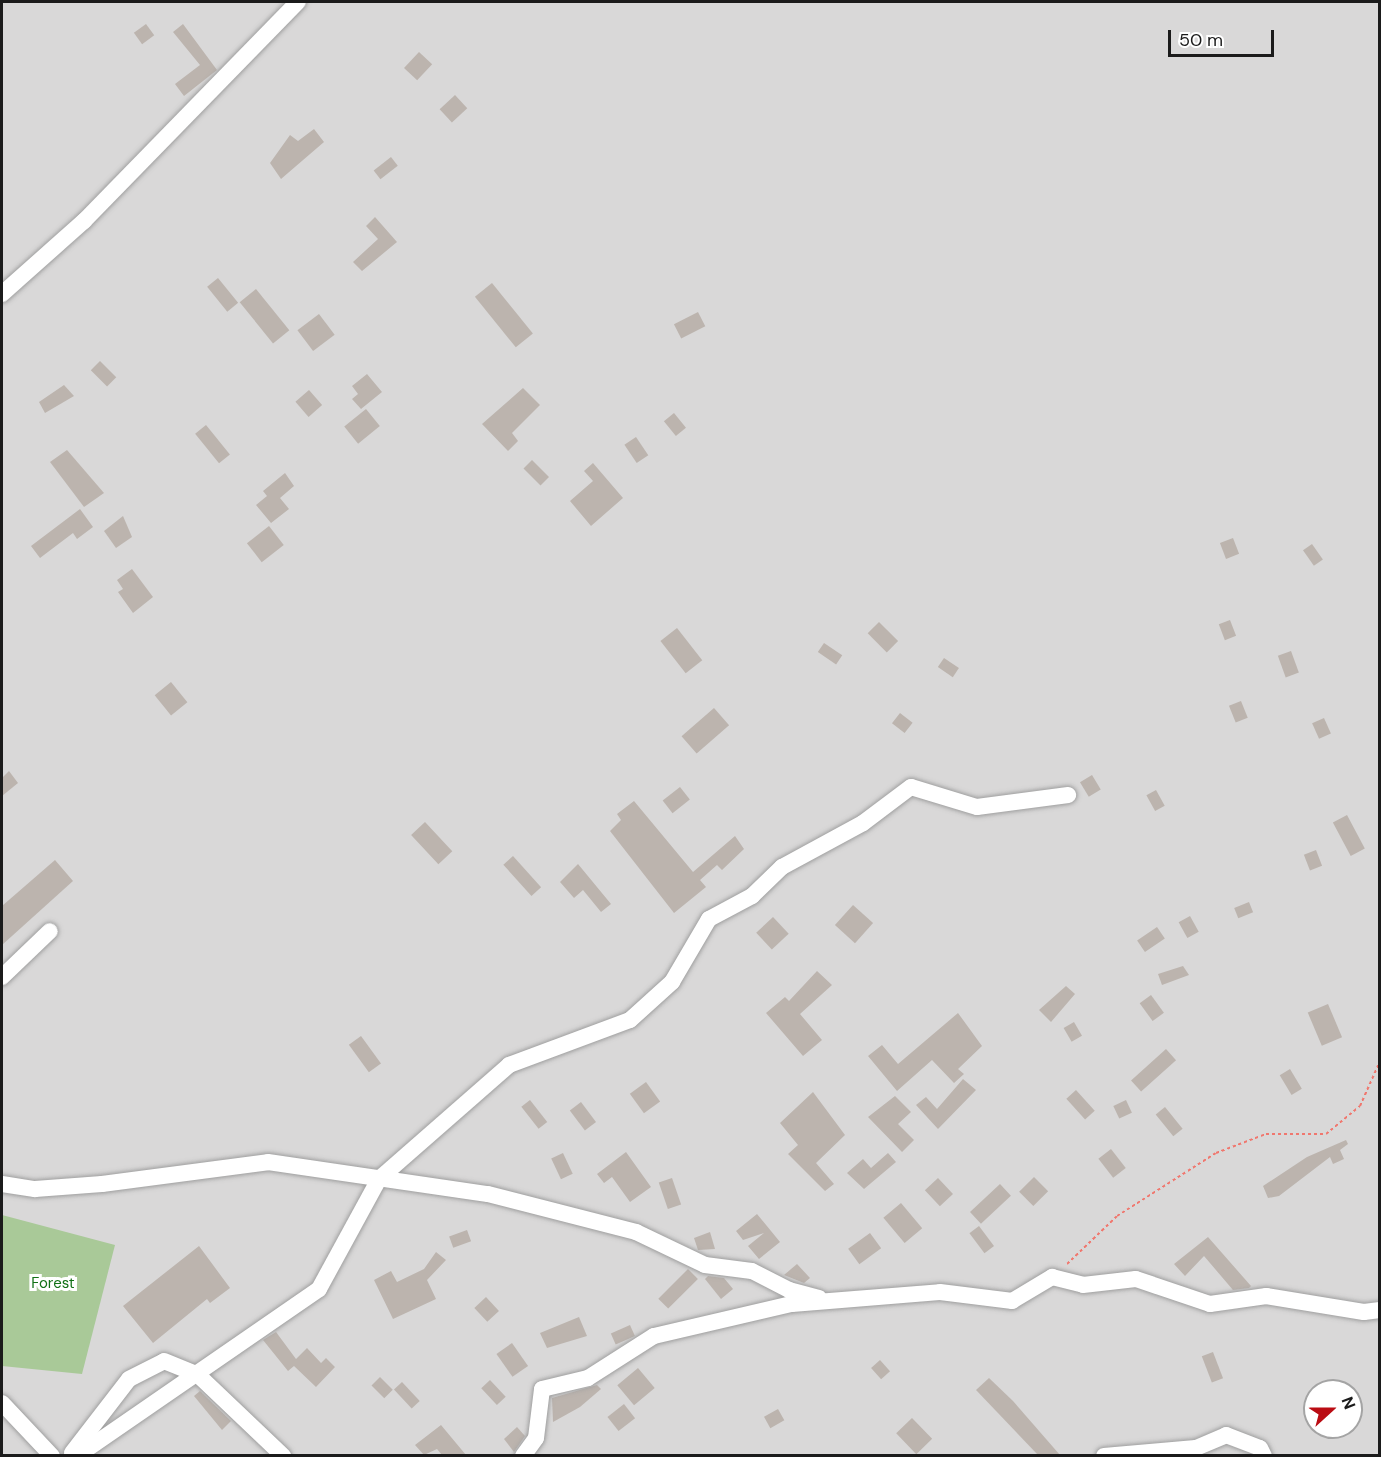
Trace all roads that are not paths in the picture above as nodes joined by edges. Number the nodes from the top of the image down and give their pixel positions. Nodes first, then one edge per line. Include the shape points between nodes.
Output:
1 (298, 2) edge
2 (2, 294) edge
3 (1068, 795) dead end
4 (50, 931) dead end
5 (2, 977) edge
6 (379, 1179) junction
7 (2, 1184) edge
8 (831, 1302) junction
9 (1380, 1310) edge
10 (197, 1374) junction
11 (2, 1403) edge
12 (52, 1455) edge
13 (70, 1455) edge
14 (77, 1455) edge
15 (283, 1455) edge
16 (523, 1455) edge
17 (1104, 1455) edge
18 (1264, 1455) edge

1 - 2 street via 84,221
3 - 6 street via 977,807 911,787 863,823 782,867 752,896 710,920 672,982 630,1020 509,1065
4 - 5 street
6 - 7 street via 268,1162 102,1184 35,1189
6 - 8 street via 488,1194 636,1232 705,1265 752,1271 789,1290
6 - 10 street via 319,1288
8 - 9 street via 940,1292 1012,1300 1052,1277 1083,1285 1136,1279 1210,1304 1266,1296 1364,1312
8 - 16 street via 792,1304 687,1326 654,1336 588,1378 542,1389 536,1438
10 - 13 street via 164,1361 142,1369 129,1379
10 - 14 street
10 - 15 street
11 - 12 street
17 - 18 street via 1196,1448 1226,1435 1260,1448

